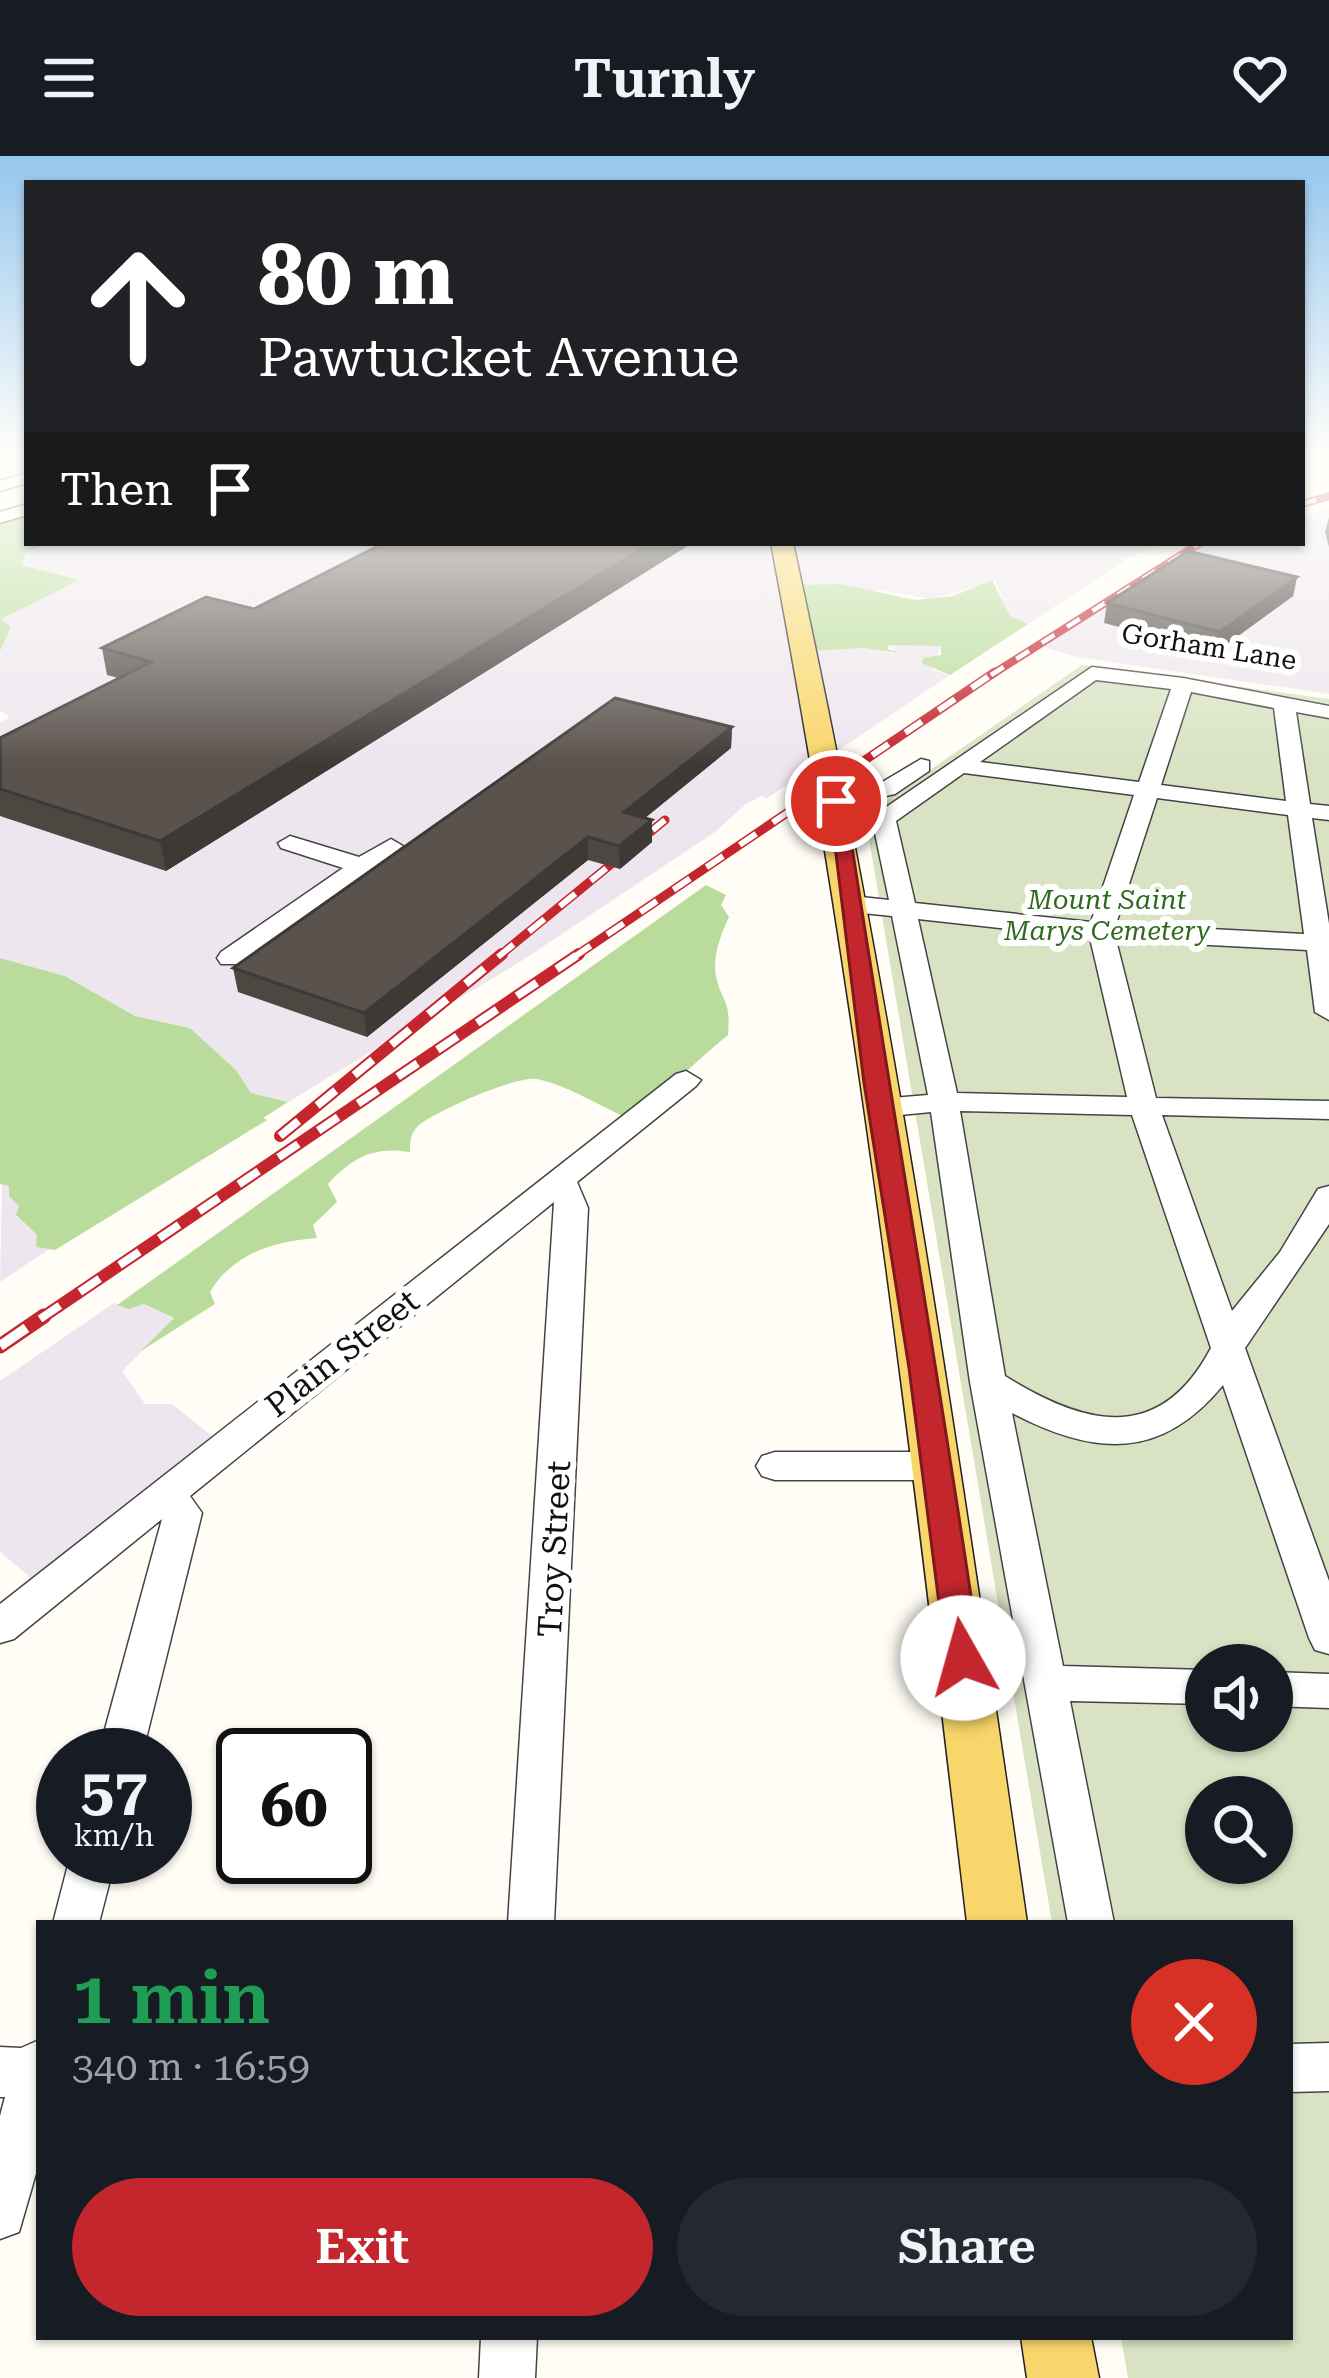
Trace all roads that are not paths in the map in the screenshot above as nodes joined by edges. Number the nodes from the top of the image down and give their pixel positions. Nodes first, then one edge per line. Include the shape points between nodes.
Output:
1 (785, 558) edge
2 (1183, 684) junction
3 (1329, 693) edge
4 (1283, 706) junction
5 (1329, 712) edge
6 (959, 766) junction
7 (1145, 791) junction
8 (836, 801) junction
9 (1298, 809) junction
10 (1329, 813) edge
11 (290, 843) dead end
12 (391, 846) dead end
13 (362, 866) junction
14 (852, 912) junction
15 (902, 912) junction
16 (1101, 931) junction
17 (1322, 942) edge
18 (230, 958) dead end
19 (1329, 1012) edge
20 (686, 1080) dead end
21 (944, 1102) junction
22 (1144, 1107) junction
23 (880, 1108) junction
24 (1329, 1110) edge
25 (560, 1178) junction
26 (1329, 1196) edge
27 (1228, 1349) junction
28 (988, 1382) junction
29 (775, 1466) dead end
30 (937, 1466) junction
31 (165, 1493) junction
32 (1315, 1558) edge
33 (0, 1627) edge
34 (1329, 1638) edge
35 (1045, 1683) junction
36 (1185, 1686) edge
37 (1293, 1690) edge
38 (1329, 1691) edge
39 (127, 1728) edge
40 (86, 1884) edge
41 (77, 1920) edge
42 (531, 1920) edge
43 (997, 1920) edge
44 (1090, 1920) edge
45 (1329, 2067) edge
46 (1293, 2068) edge
47 (29, 2070) edge
48 (0, 2213) edge
49 (509, 2340) edge
50 (1057, 2340) edge
51 (507, 2378) edge
52 (1063, 2378) edge

1 - 8 main road
2 - 4 street
2 - 6 street via 1092,674
2 - 7 street
3 - 8 street, Gorham Lane via 1078,656 887,789
4 - 5 street
4 - 9 street
6 - 7 street
6 - 15 street via 884,819
7 - 9 street
7 - 16 street
8 - 14 main road
9 - 10 street
9 - 17 street
11 - 13 street
12 - 13 street
13 - 18 street
14 - 15 street
14 - 23 main road
15 - 16 street
15 - 21 street
16 - 17 street
16 - 22 street
17 - 19 street
20 - 25 street, Plain Street
21 - 22 street
21 - 23 street
21 - 28 street
22 - 24 street
22 - 27 street
23 - 30 main road
25 - 31 street, Plain Street
25 - 42 street, Troy Street via 572,1208
26 - 27 street
27 - 28 street via 1181,1408 1120,1435 1074,1429
27 - 32 street
28 - 35 street
29 - 30 street
30 - 43 main road
31 - 33 street, Plain Street
31 - 39 street via 183,1513
32 - 34 street
35 - 36 street
35 - 44 street
37 - 38 street
40 - 41 street
45 - 46 street
47 - 48 street
49 - 51 street
50 - 52 main road

